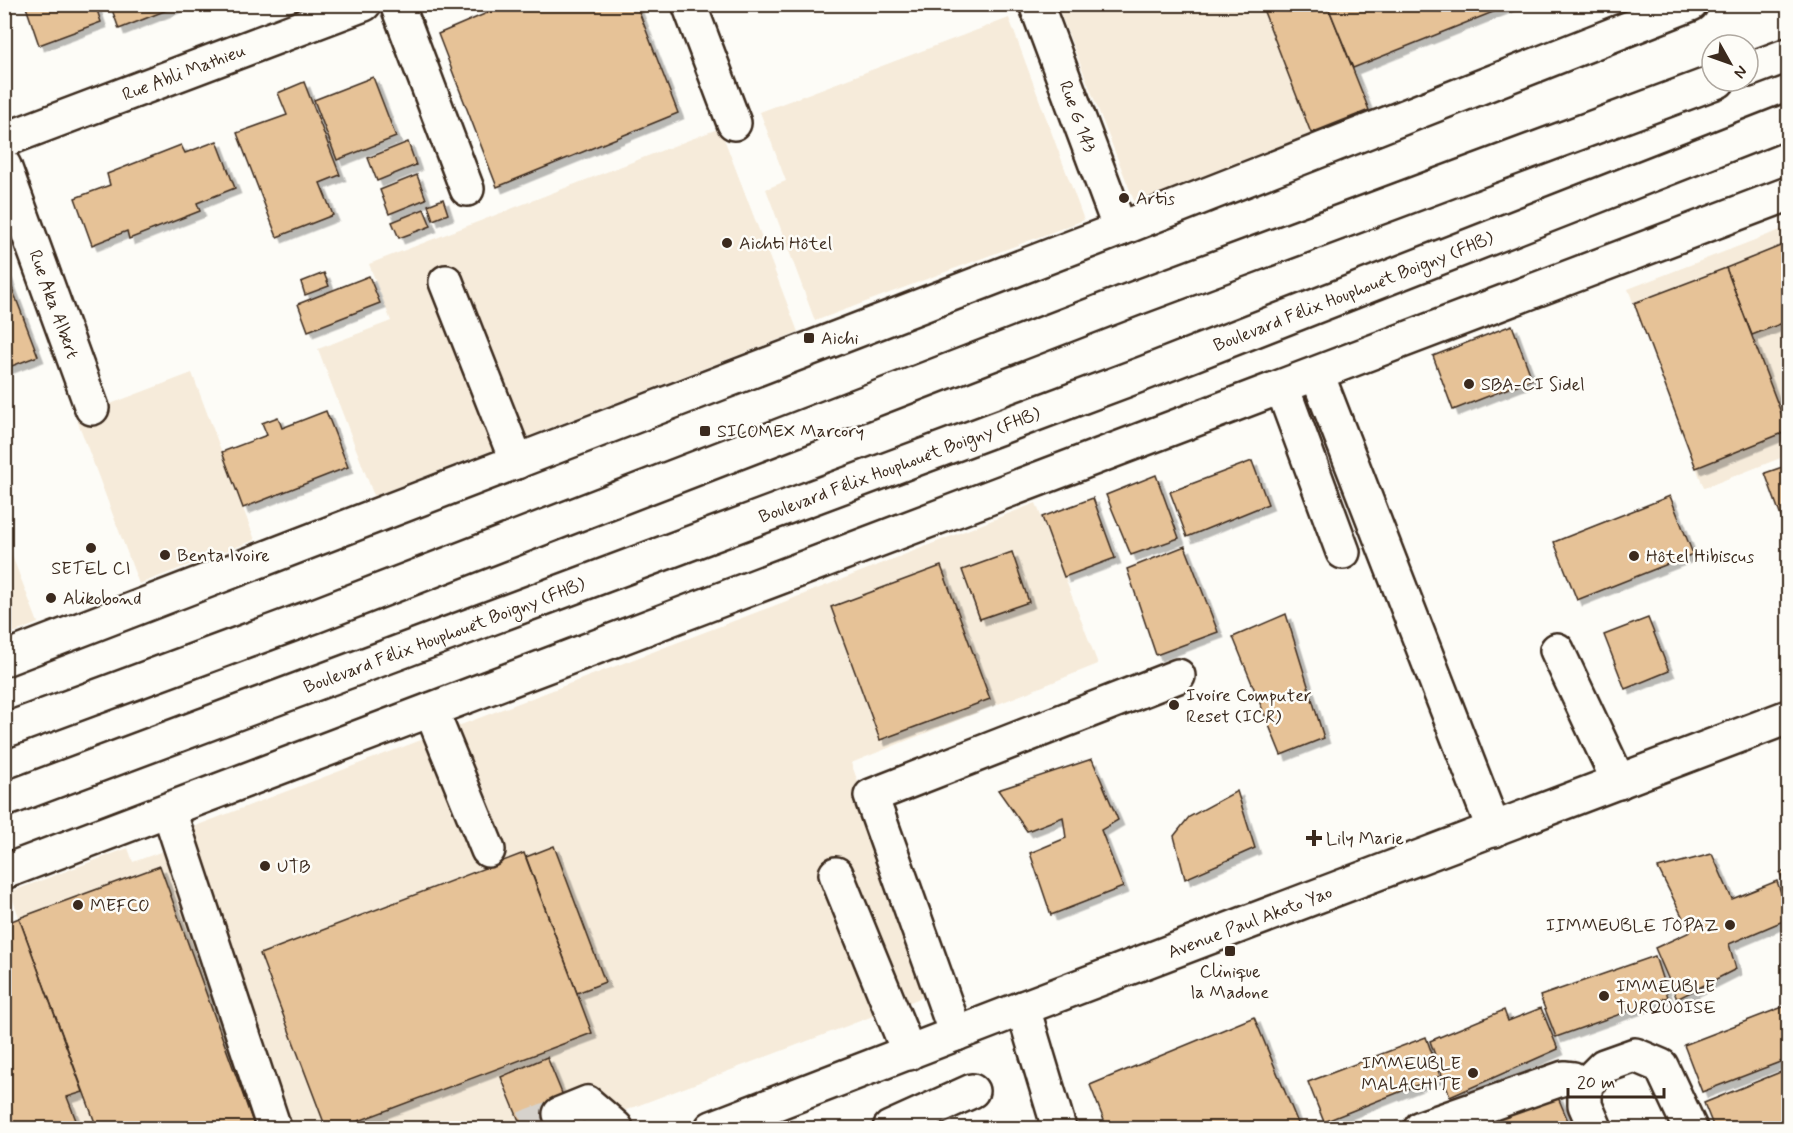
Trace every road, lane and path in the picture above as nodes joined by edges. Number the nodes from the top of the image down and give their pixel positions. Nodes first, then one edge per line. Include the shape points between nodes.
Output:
1 (364, 4) edge
2 (398, 4) edge
3 (689, 4) edge
4 (1036, 4) edge
5 (1691, 4) edge
6 (1788, 55) edge
7 (1760, 66) edge
8 (1700, 88) edge
9 (1788, 122) edge
10 (734, 123) dead end
11 (4, 140) edge
12 (4, 166) edge
13 (467, 189) dead end
14 (1788, 194) edge
15 (1120, 229) junction
16 (446, 282) dead end
17 (1317, 374) junction
18 (1282, 387) junction
19 (92, 408) dead end
20 (517, 462) junction
21 (1343, 552) dead end
22 (1557, 650) dead end
23 (4, 659) edge
24 (1178, 676) dead end
25 (431, 710) junction
26 (1788, 717) edge
27 (4, 731) edge
28 (1618, 782) junction
29 (4, 800) edge
30 (169, 811) junction
31 (1494, 830) junction
32 (488, 850) dead end
33 (4, 872) edge
34 (836, 874) dead end
35 (1023, 1008) junction
36 (956, 1034) junction
37 (909, 1053) junction
38 (1585, 1085) junction
39 (972, 1091) dead end
40 (560, 1114) tunnel mouth
41 (731, 1125) edge
42 (274, 1128) edge
43 (616, 1128) edge
44 (890, 1128) edge
45 (1059, 1128) edge
46 (1421, 1128) edge
47 (1595, 1128) edge
48 (1690, 1128) edge

1 - 11 main road, Rue Abli Mathieu
2 - 13 main road
3 - 10 main road
4 - 15 main road, Rue G 143
5 - 15 main road
6 - 7 main road
8 - 27 main road via 1131,300 316,615
9 - 29 main road, Boulevard Félix Houphouët Boigny (FHB) via 1145,373
12 - 19 main road, Rue Aka Albert
14 - 17 main road
15 - 20 main road
16 - 20 main road
17 - 18 main road
17 - 31 main road
18 - 21 main road
18 - 25 main road
20 - 23 main road
22 - 28 main road
24 - 36 main road via 871,796
25 - 30 main road
25 - 32 main road
26 - 28 main road, Avenue Paul Akoto Yao
28 - 31 main road, Avenue Paul Akoto Yao
30 - 33 main road
30 - 42 main road
31 - 35 main road, Avenue Paul Akoto Yao
34 - 37 main road
35 - 36 main road, Avenue Paul Akoto Yao
35 - 45 main road
36 - 37 main road, Avenue Paul Akoto Yao
37 - 41 main road, Avenue Paul Akoto Yao
38 - 46 main road via 1564,1078
38 - 47 main road via 1585,1105
38 - 48 main road via 1604,1066 1635,1055 1661,1066
39 - 44 main road
40 - 43 main road via 587,1103

